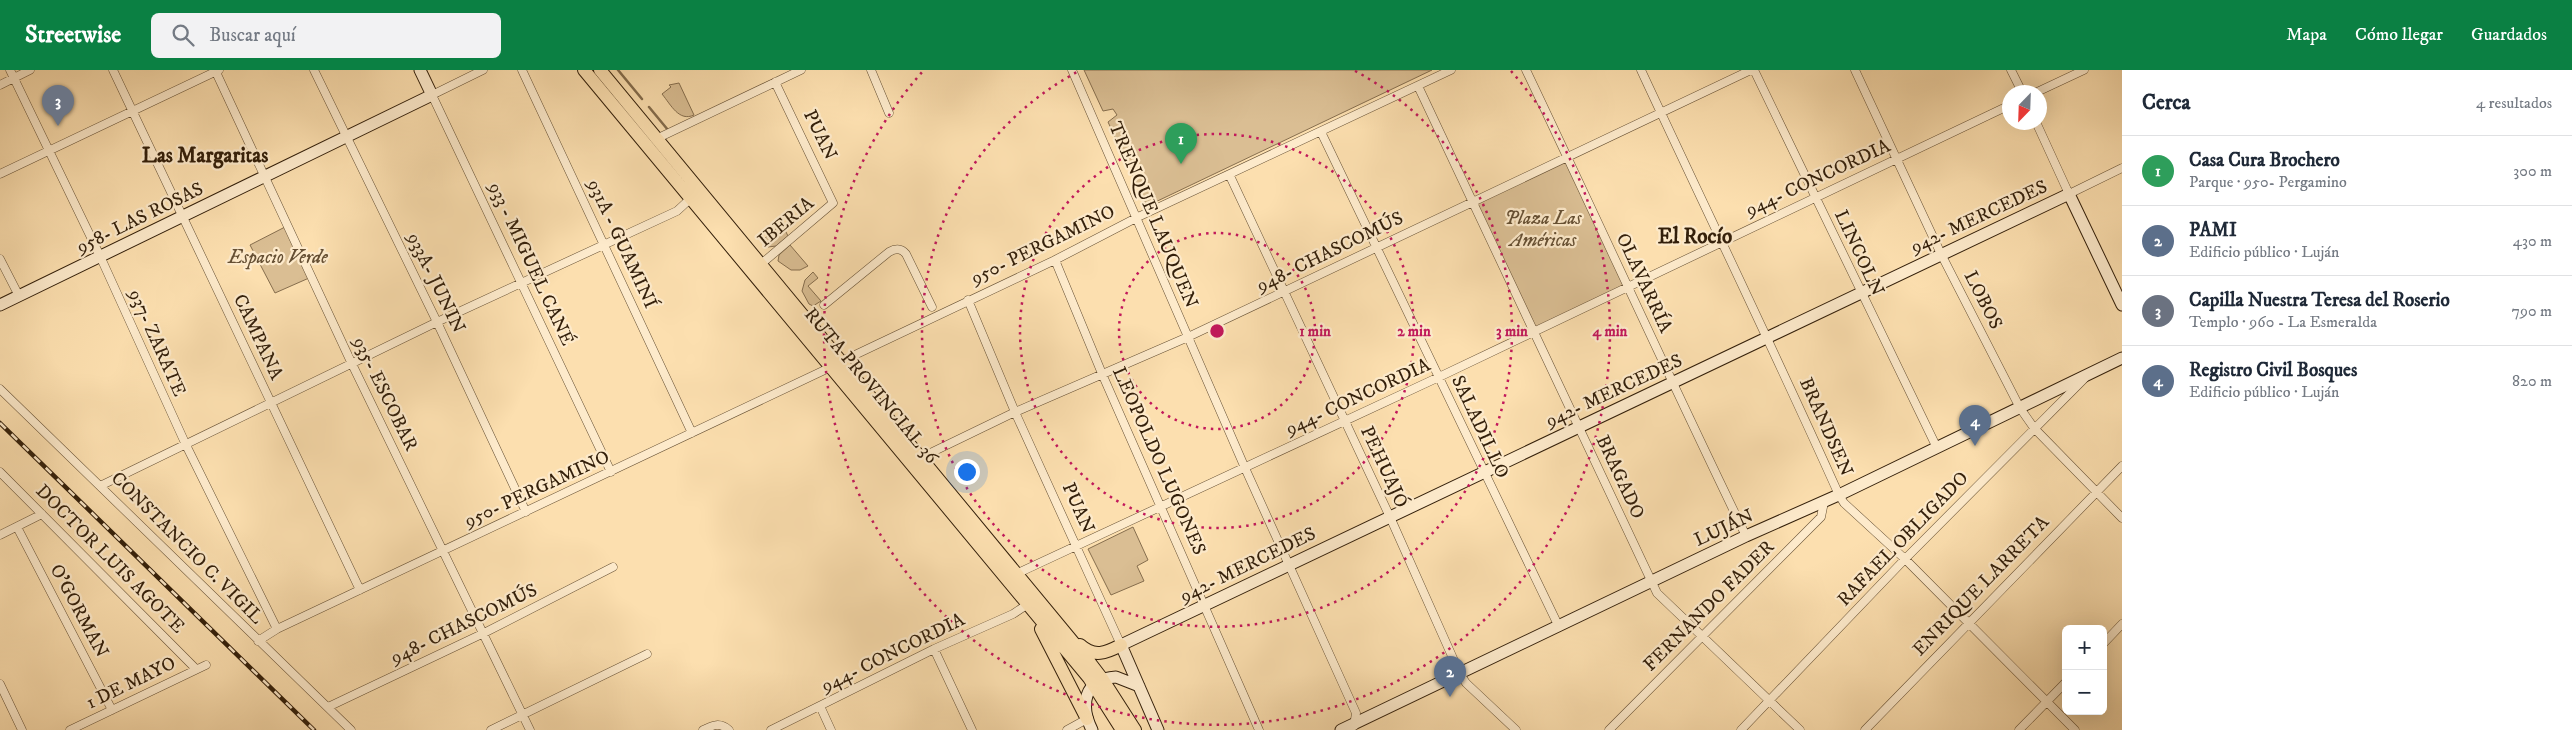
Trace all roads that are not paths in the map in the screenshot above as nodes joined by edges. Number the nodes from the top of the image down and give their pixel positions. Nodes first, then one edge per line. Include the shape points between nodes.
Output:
1 (10, 70) edge
2 (30, 70) edge
3 (113, 70) edge
4 (217, 70) edge
5 (314, 70) edge
6 (420, 70) edge
7 (483, 70) edge
8 (522, 70) edge
9 (584, 70) edge
10 (600, 70) edge
11 (801, 70) edge
12 (870, 70) edge
13 (1072, 70) edge
14 (1451, 70) edge
15 (1526, 70) edge
16 (1641, 70) edge
17 (1753, 70) edge
18 (1855, 70) edge
19 (2011, 70) edge
20 (2084, 70) edge
21 (14, 78) junction
22 (775, 82) junction
23 (0, 85) edge
24 (2018, 85) edge
25 (1418, 86) junction
26 (2047, 87) edge
27 (432, 95) junction
28 (2002, 109) edge
29 (133, 111) junction
30 (889, 113) dead end
31 (1661, 113) junction
32 (2040, 130) edge
33 (1321, 132) junction
34 (346, 137) junction
35 (656, 139) junction
36 (48, 151) junction
37 (1568, 157) junction
38 (1896, 159) junction
39 (2122, 168) edge
40 (0, 174) edge
41 (265, 176) junction
42 (1230, 176) junction
43 (2069, 194) junction
44 (1815, 197) junction
45 (690, 199) junction
46 (834, 203) joint
47 (1472, 204) junction
48 (183, 216) junction
49 (1138, 217) junction
50 (1720, 242) junction
51 (605, 246) junction
52 (1378, 247) junction
53 (1941, 254) junction
54 (100, 256) junction
55 (0, 259) edge
56 (1055, 260) junction
57 (760, 265) junction
58 (521, 283) junction
59 (1628, 285) junction
60 (1285, 292) junction
61 (1860, 293) junction
62 (19, 296) junction
63 (968, 300) junction
64 (0, 305) edge
65 (824, 305) dead end
66 (2122, 305) edge
67 (932, 307) dead end
68 (437, 322) junction
69 (1535, 331) junction
70 (1768, 337) junction
71 (1188, 338) junction
72 (2122, 358) edge
73 (352, 364) junction
74 (836, 365) junction
75 (2090, 373) junction
76 (1103, 376) junction
77 (1439, 377) junction
78 (1671, 383) junction
79 (0, 389) edge
80 (271, 403) junction
81 (2020, 408) junction
82 (1015, 412) junction
83 (1345, 421) junction
84 (1578, 427) junction
85 (2034, 428) junction
86 (692, 433) junction
87 (186, 445) junction
88 (1937, 448) junction
89 (920, 458) junction
90 (2122, 466) edge
91 (1245, 468) junction
92 (0, 472) edge
93 (611, 472) junction
94 (1483, 472) junction
95 (100, 486) junction
96 (2095, 492) junction
97 (1839, 495) junction
98 (1824, 502) junction
99 (1161, 505) junction
100 (526, 512) junction
101 (42, 514) junction
102 (1390, 517) junction
103 (2122, 518) edge
104 (17, 528) junction
105 (0, 535) edge
106 (1746, 536) junction
107 (1075, 545) junction
108 (444, 552) junction
109 (1905, 559) junction
110 (1289, 565) junction
111 (613, 567) dead end
112 (1016, 574) junction
113 (1651, 582) junction
114 (360, 590) junction
115 (1028, 604) junction
116 (1205, 605) junction
117 (1968, 623) junction
118 (2122, 624) edge
119 (1559, 627) junction
120 (277, 628) junction
121 (1061, 628) junction
122 (484, 633) junction
123 (1702, 636) junction
124 (2107, 640) edge
125 (258, 641) junction
126 (1121, 645) junction
127 (934, 650) junction
128 (647, 654) dead end
129 (206, 665) dead end
130 (196, 669) junction
131 (1460, 674) junction
132 (1099, 683) junction
133 (0, 684) edge
134 (1139, 686) junction
135 (2062, 686) edge
136 (1770, 701) junction
137 (2046, 702) junction
138 (820, 706) junction
139 (328, 707) junction
140 (112, 710) junction
141 (523, 714) junction
142 (1090, 725) edge
143 (1354, 727) edge
144 (729, 729) edge
145 (22, 730) edge
146 (70, 730) edge
147 (350, 730) edge
148 (491, 730) edge
149 (530, 730) edge
150 (703, 730) edge
151 (771, 730) edge
152 (831, 730) edge
153 (972, 730) edge
154 (1067, 730) edge
155 (1122, 730) edge
156 (1135, 730) edge
157 (1158, 730) edge
158 (1259, 730) edge
159 (1341, 730) edge
160 (1516, 730) edge
161 (1609, 730) edge
162 (1741, 730) edge
163 (1800, 730) edge
164 (1865, 730) edge
165 (2019, 730) edge
166 (2075, 730) edge

1 - 21 street, 937- ZARATE
2 - 21 street
3 - 29 street, CAMPANA
4 - 29 street
4 - 41 street, 935- ESCOBAR
5 - 34 street, 933A- JUNIN
6 - 27 main road, 933 - MIGUEL CANÉ
7 - 27 street, 958- LAS ROSAS
8 - 51 street, 931A - GUAMINÍ
9 - 45 main road, RUTA PROVINCIAL 36
10 - 35 main road, RUTA PROVINCIAL 36
11 - 22 street
12 - 30 street
13 - 49 street, TRENQUE LAUQUEN
14 - 25 street, 950- PERGAMINO
15 - 37 street, OLAVARRÍA
16 - 31 street, BRANDSEN
17 - 31 street, 948- CHASCOMÚS
17 - 44 street, LINCOLN
18 - 38 street, LOBOS
19 - 24 street
20 - 26 street
21 - 23 street
21 - 36 street, 937- ZARATE
22 - 35 street
22 - 46 street, PUAN
25 - 33 street, 950- PERGAMINO
25 - 47 street, BRAGADO
27 - 34 main road, 958- LAS ROSAS
27 - 58 street, 933 - MIGUEL CANÉ
28 - 38 street, 944- CONCORDIA
29 - 36 street
29 - 48 street, CAMPANA
31 - 37 street, 948- CHASCOMÚS
31 - 50 street, BRANDSEN
32 - 43 street
33 - 42 street, 950- PERGAMINO
33 - 52 street, SALADILLO
34 - 41 main road, 958- LAS ROSAS
34 - 68 street, 933A- JUNIN
35 - 57 main road, RUTA PROVINCIAL 36
36 - 40 street
36 - 54 street, 937- ZARATE
37 - 47 street, 948- CHASCOMÚS
37 - 59 street, OLAVARRÍA
38 - 44 street, 944- CONCORDIA
38 - 53 street, LOBOS
39 - 43 street, 942- MERCEDES
41 - 48 main road, 958- LAS ROSAS
41 - 73 street, 935- ESCOBAR
42 - 49 street, 950- PERGAMINO
42 - 60 street, PEHUAJÓ
43 - 53 main road, 942- MERCEDES
43 - 66 main road
44 - 50 street, 944- CONCORDIA
44 - 61 street, LINCOLN
45 - 51 street via 677,211
45 - 74 main road, RUTA PROVINCIAL 36
46 - 57 street, IBERIA
47 - 52 street, 948- CHASCOMÚS
47 - 69 street, BRAGADO
48 - 54 main road, 958- LAS ROSAS
48 - 80 street, CAMPANA
49 - 56 street, 950- PERGAMINO
49 - 71 street, TRENQUE LAUQUEN
50 - 59 street, 944- CONCORDIA
50 - 70 street, BRANDSEN
51 - 58 street
51 - 86 street, 931A - GUAMINÍ
52 - 60 street, 948- CHASCOMÚS
52 - 77 street, SALADILLO
53 - 61 main road, 942- MERCEDES
53 - 81 street, LOBOS
54 - 62 main road, 958- LAS ROSAS
54 - 87 street, 937- ZARATE
55 - 62 street
56 - 63 street, 950- PERGAMINO
56 - 76 street, LEOPOLDO LUGONES
57 - 74 main road, RUTA PROVINCIAL 36
58 - 68 street
58 - 93 street, 933 - MIGUEL CANÉ
59 - 69 street, 944- CONCORDIA
59 - 78 street, OLAVARRÍA
60 - 71 street, 948- CHASCOMÚS
60 - 83 street, PEHUAJÓ
61 - 70 main road, 942- MERCEDES
61 - 88 street, LINCOLN
62 - 64 main road, 958- LAS ROSAS
63 - 74 street, 950- PERGAMINO
63 - 82 street, PUAN
65 - 67 street via 889,252 899,249 906,254
68 - 73 street
68 - 100 street, 933A- JUNIN
69 - 77 street, 944- CONCORDIA
69 - 84 street, BRAGADO
70 - 78 main road, 942- MERCEDES
70 - 97 street, BRANDSEN
71 - 76 street, 948- CHASCOMÚS
71 - 91 street, TRENQUE LAUQUEN
72 - 75 main road, LUJÁN
73 - 80 street
73 - 108 street, 935- ESCOBAR
74 - 86 street, 950- PERGAMINO
74 - 89 main road, RUTA PROVINCIAL 36
74 - 115 main road, RUTA PROVINCIAL 36
75 - 81 main road, LUJÁN
75 - 85 street, RAFAEL OBLIGADO
76 - 82 street, 948- CHASCOMÚS
76 - 99 street, LEOPOLDO LUGONES
77 - 83 street, 944- CONCORDIA
77 - 94 street, SALADILLO
78 - 84 main road, 942- MERCEDES
78 - 106 street, OLAVARRÍA
79 - 95 street, CONSTANCIO C. VIGIL
80 - 87 street
80 - 114 street, CAMPANA
81 - 85 street, LOBOS
81 - 88 main road, LUJÁN
82 - 89 street, 948- CHASCOMÚS
82 - 107 street, PUAN
83 - 91 street, 944- CONCORDIA
83 - 102 street, PEHUAJÓ
84 - 94 main road, 942- MERCEDES
84 - 113 street, BRAGADO
85 - 96 street, LOBOS
85 - 109 street, RAFAEL OBLIGADO
86 - 93 street, 950- PERGAMINO
87 - 95 street
87 - 120 street, 937- ZARATE
88 - 97 main road, LUJÁN
89 - 112 main road, RUTA PROVINCIAL 36
90 - 96 street, ENRIQUE LARRETA
91 - 99 street, 944- CONCORDIA
91 - 110 street, TRENQUE LAUQUEN
92 - 101 street, DOCTOR LUIS AGOTE
93 - 100 street, 950- PERGAMINO
94 - 102 main road, 942- MERCEDES
94 - 119 street, SALADILLO
95 - 125 street, CONSTANCIO C. VIGIL
96 - 103 street, LOBOS
96 - 117 street, ENRIQUE LARRETA
97 - 98 main road, LUJÁN
97 - 109 street, BRANDSEN via 1844,504
98 - 106 main road, LUJÁN
98 - 123 street, FERNANDO FADER via 1821,517
99 - 107 street, 944- CONCORDIA
99 - 116 street, LEOPOLDO LUGONES
100 - 108 street, 950- PERGAMINO
101 - 104 street
101 - 130 street, DOCTOR LUIS AGOTE
102 - 110 main road, 942- MERCEDES
102 - 131 street, PEHUAJÓ
104 - 105 street
104 - 140 street, O'GORMAN
106 - 113 main road, LUJÁN
107 - 112 street, 944- CONCORDIA
107 - 126 street, PUAN
108 - 114 street, 950- PERGAMINO
108 - 122 street, 935- ESCOBAR
109 - 117 street, BRANDSEN
109 - 136 street, RAFAEL OBLIGADO
110 - 116 main road, 942- MERCEDES
110 - 143 street, TRENQUE LAUQUEN via 1356,714
111 - 122 street, 948- CHASCOMÚS
112 - 121 main road, RUTA PROVINCIAL 36
113 - 119 main road, LUJÁN
113 - 123 street, BRAGADO via 1657,593
114 - 120 street, 950- PERGAMINO
115 - 127 street, 944- CONCORDIA
115 - 132 main road, RUTA PROVINCIAL 36
115 - 142 main road
116 - 126 main road, 942- MERCEDES
116 - 158 street, LEOPOLDO LUGONES
117 - 137 street, BRANDSEN
117 - 164 street, ENRIQUE LARRETA
118 - 124 street
119 - 131 main road, LUJÁN
120 - 125 street, 950- PERGAMINO
121 - 126 main road via 1090,652 1101,654
121 - 132 main road, RUTA PROVINCIAL 36
122 - 139 street, 948- CHASCOMÚS
122 - 141 street, 935- ESCOBAR
123 - 136 street, BRAGADO
123 - 161 street, FERNANDO FADER
125 - 139 street, CONSTANCIO C. VIGIL
126 - 134 main road, PUAN
127 - 138 street, 944- CONCORDIA
127 - 153 street
128 - 141 street
129 - 130 street, 1 DE MAYO
130 - 140 street, 1 DE MAYO
131 - 143 main road, LUJÁN
131 - 160 street, PEHUAJÓ
132 - 134 main road via 1116,676
132 - 142 main road via 1084,704
132 - 155 main road, RUTA PROVINCIAL 36
132 - 156 main road, RUTA PROVINCIAL 36
133 - 145 street
134 - 157 main road, PUAN
135 - 137 street
136 - 162 street, RAFAEL OBLIGADO
136 - 163 street, BRAGADO
137 - 165 street
137 - 166 street, BRANDSEN
138 - 151 street, 944- CONCORDIA
138 - 152 street
139 - 147 street, CONSTANCIO C. VIGIL
140 - 146 street, 1 DE MAYO
141 - 148 street
141 - 149 street, 935- ESCOBAR
142 - 154 street
143 - 159 main road, LUJÁN
144 - 150 street via 715,724

